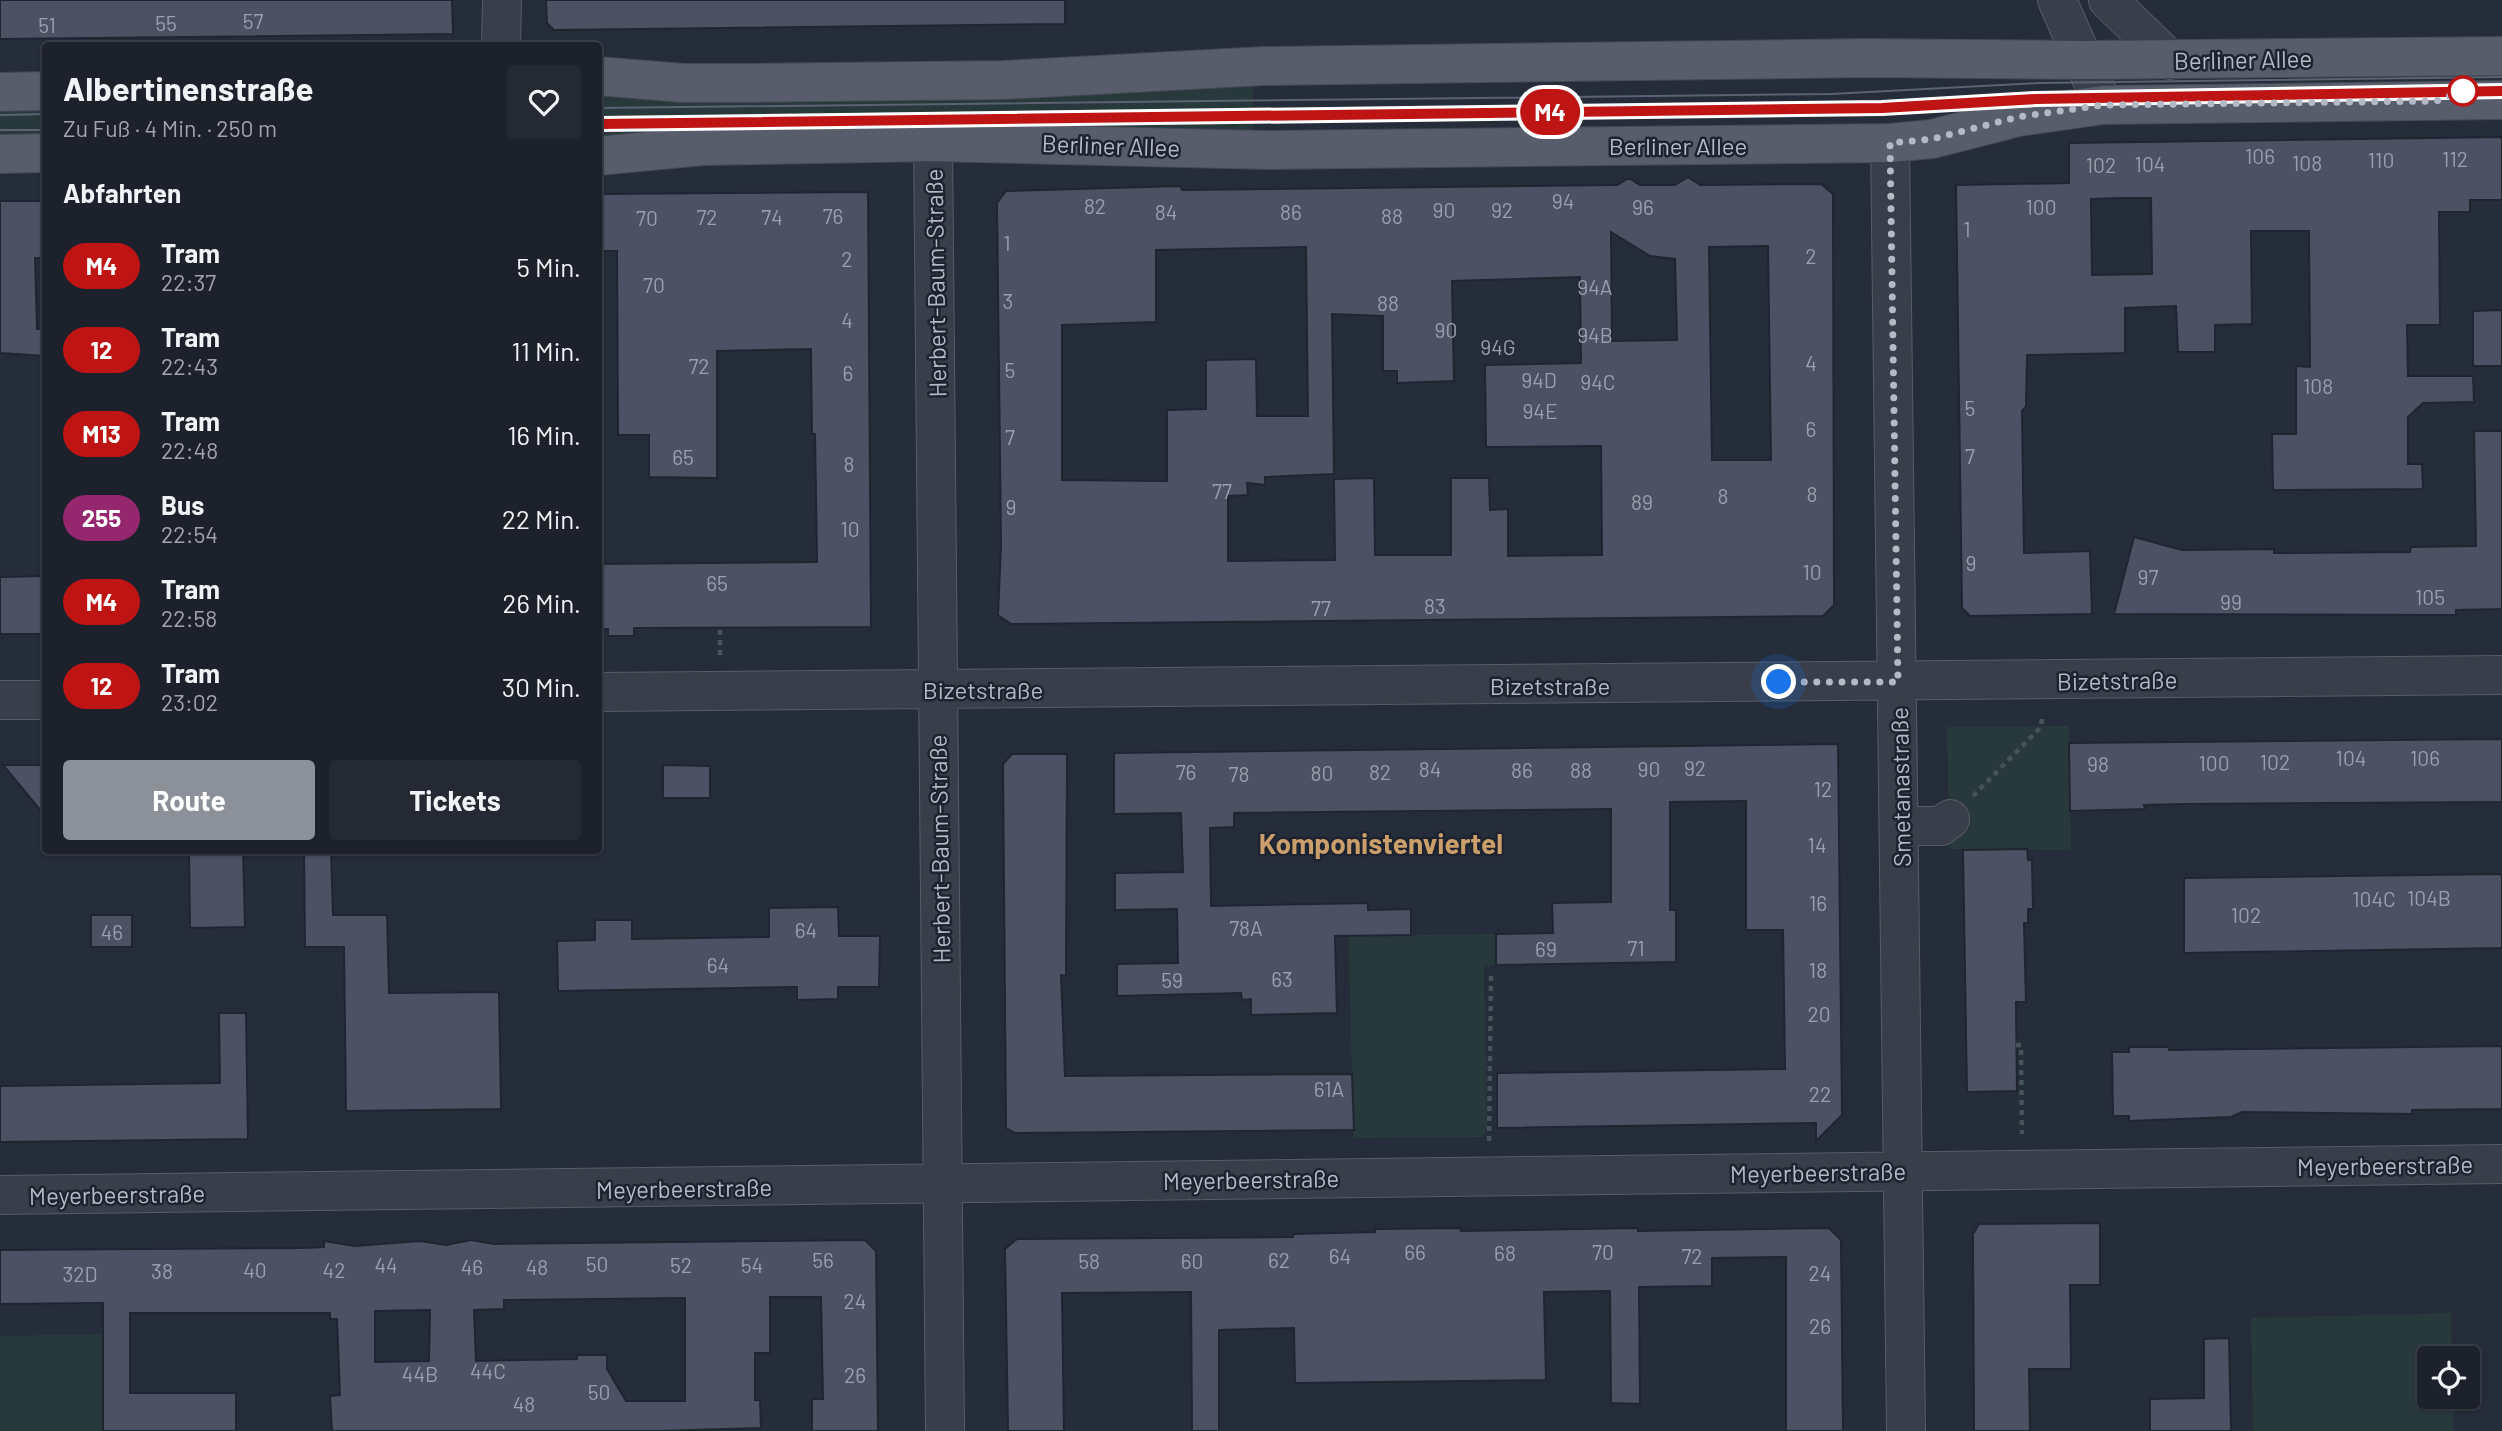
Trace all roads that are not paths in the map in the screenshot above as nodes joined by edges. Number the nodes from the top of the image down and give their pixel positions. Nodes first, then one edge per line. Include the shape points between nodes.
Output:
1 (502, 0) edge
2 (2057, 0) edge
3 (2108, 0) edge
4 (501, 42) edge
5 (2502, 56) edge
6 (2083, 60) junction
7 (2170, 60) junction
8 (602, 76) edge
9 (42, 91) edge
10 (0, 92) edge
11 (2502, 100) edge
12 (2103, 105) junction
13 (933, 142) junction
14 (1890, 143) junction
15 (42, 153) edge
16 (0, 154) edge
17 (602, 156) edge
18 (2502, 675) edge
19 (1898, 682) junction
20 (938, 690) junction
21 (602, 692) edge
22 (0, 700) edge
23 (42, 700) edge
24 (1951, 819) road end
25 (1900, 826) junction
26 (2502, 1164) edge
27 (1904, 1171) junction
28 (941, 1184) junction
29 (0, 1195) edge
30 (945, 1431) edge
31 (1906, 1431) edge

1 - 4 street
2 - 6 street
3 - 7 street
5 - 7 main road, Berliner Allee
6 - 7 main road, Berliner Allee
6 - 8 main road, Berliner Allee via 1866,58 1264,66 1004,80 751,83
6 - 12 street
9 - 10 main road
11 - 12 main road, Berliner Allee
12 - 14 main road, Berliner Allee
13 - 14 main road, Berliner Allee via 1266,150
13 - 17 main road, Berliner Allee via 703,146
13 - 20 street, Herbert-Baum-Straße
14 - 19 street, Smetanastraße
15 - 16 main road
18 - 19 street, Bizetstraße
19 - 20 street, Bizetstraße
19 - 25 street, Smetanastraße
20 - 21 street, Bizetstraße
20 - 28 street, Herbert-Baum-Straße
22 - 23 street
24 - 25 street via 1941,826
25 - 27 street, Smetanastraße
26 - 27 street, Meyerbeerstraße
27 - 28 street, Meyerbeerstraße
27 - 31 street, Smetanastraße
28 - 29 street, Meyerbeerstraße
28 - 30 street, Herbert-Baum-Straße

